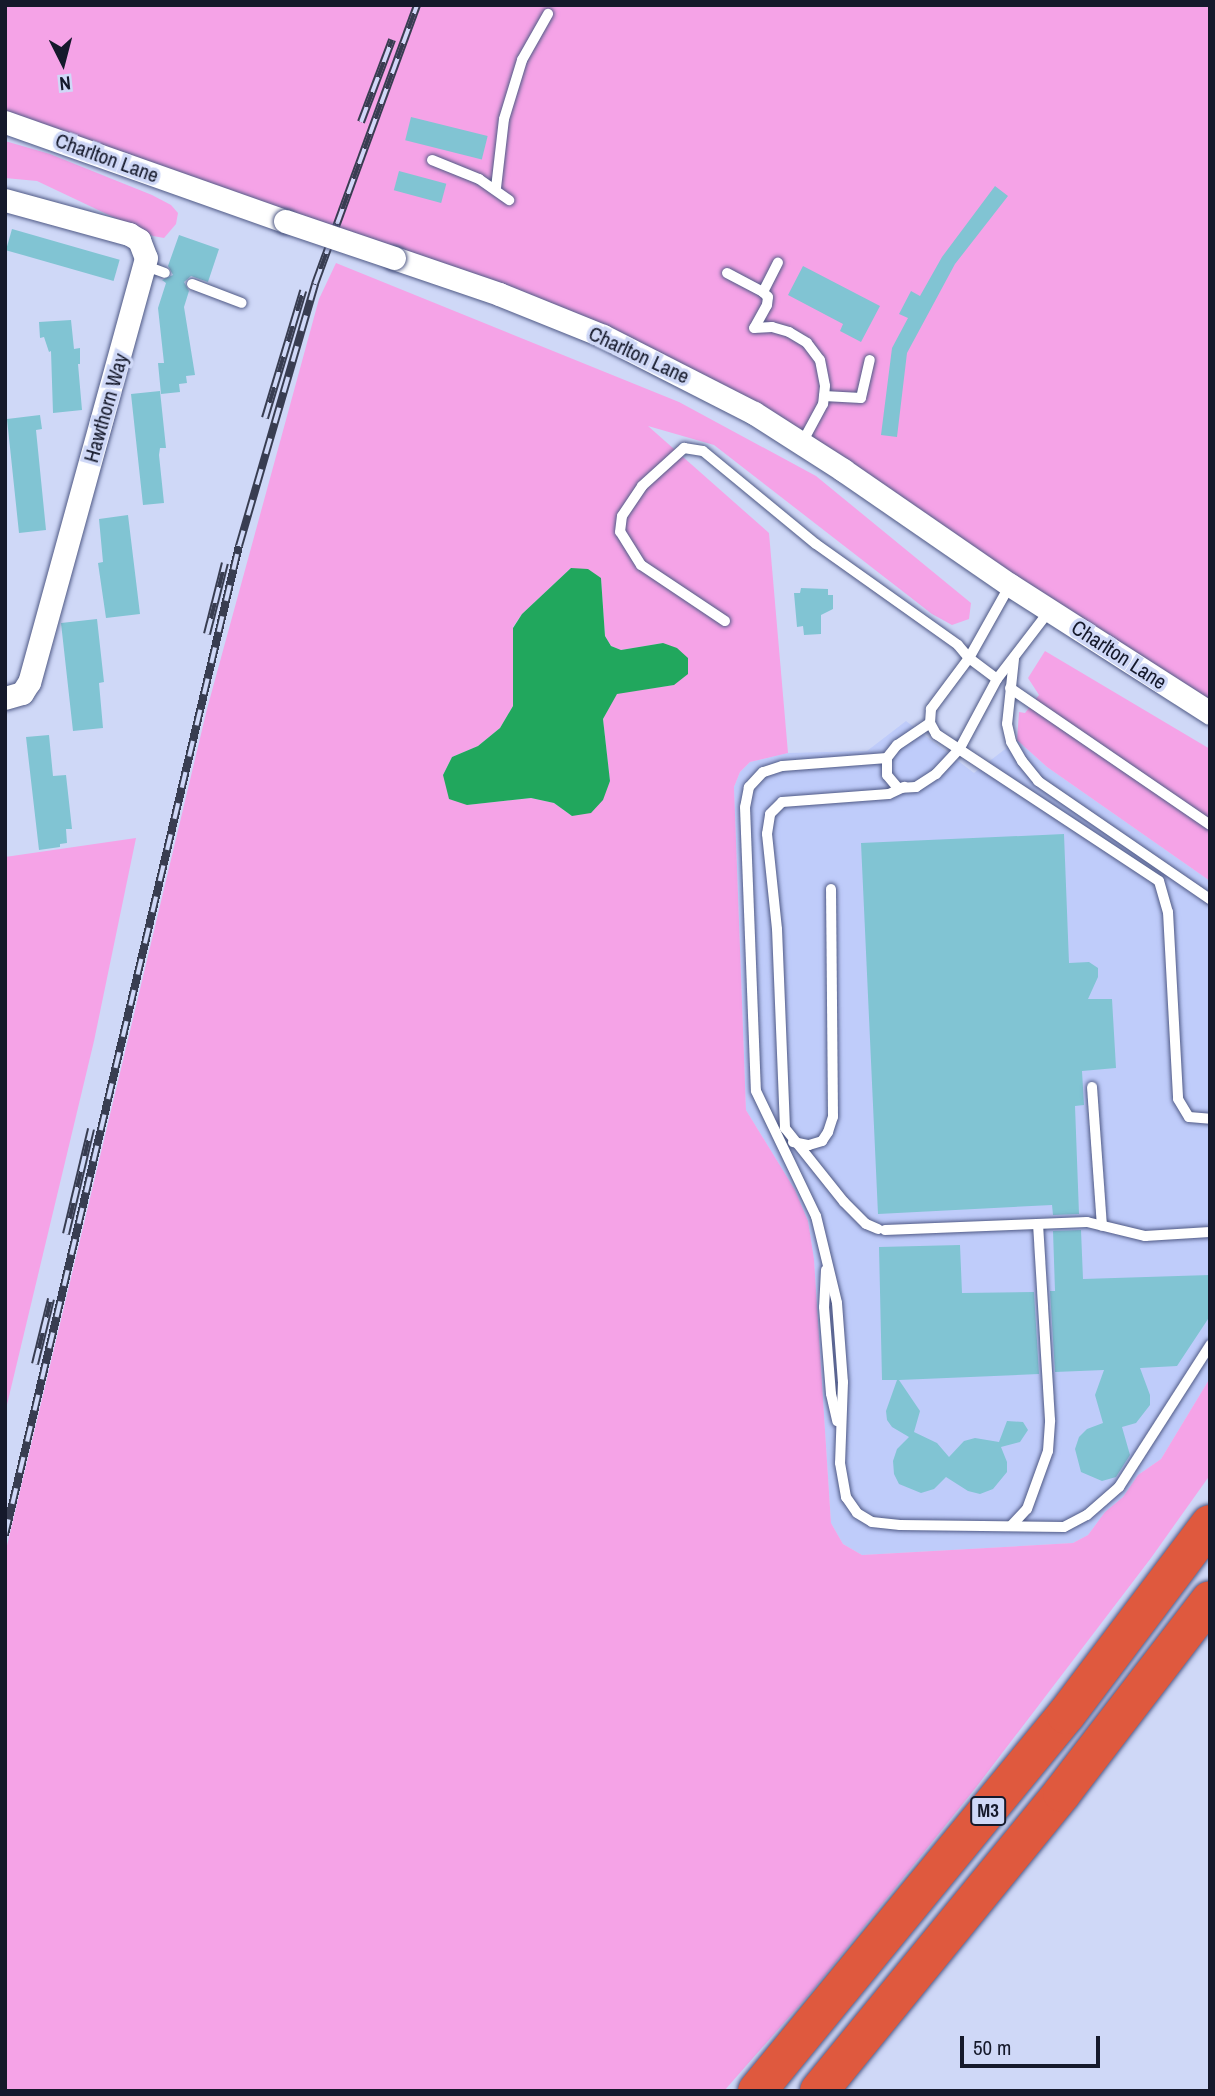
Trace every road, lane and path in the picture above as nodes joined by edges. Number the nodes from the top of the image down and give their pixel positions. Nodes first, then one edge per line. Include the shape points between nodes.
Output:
1 (548, 14) dead end
2 (5, 122) edge
3 (432, 160) dead end
4 (496, 188) junction
5 (5, 200) edge
6 (509, 200) dead end
7 (778, 263) dead end
8 (727, 272) dead end
9 (192, 284) dead end
10 (763, 292) junction
11 (242, 303) dead end
12 (870, 360) dead end
13 (824, 396) junction
14 (802, 443) junction
15 (1010, 585) junction
16 (1050, 610) junction
17 (724, 621) dead end
18 (1014, 657) junction
19 (969, 659) junction
20 (997, 679) junction
21 (1010, 688) junction
22 (5, 698) edge
23 (1210, 713) edge
24 (930, 723) junction
25 (960, 748) junction
26 (887, 758) junction
27 (904, 787) junction
28 (1210, 825) edge
29 (831, 889) dead end
30 (1210, 899) edge
31 (1092, 1087) dead end
32 (1210, 1119) edge
33 (795, 1141) junction
34 (783, 1148) junction
35 (1038, 1225) junction
36 (1102, 1226) junction
37 (1210, 1232) edge
38 (1210, 1345) edge
39 (1210, 1524) edge
40 (1011, 1525) junction
41 (1210, 1600) edge
42 (757, 2091) edge
43 (819, 2091) edge

1 - 4 lane via 522,60 504,119
2 - 14 street, Charlton Lane, bridge via 499,294 603,336 705,386
3 - 4 lane
4 - 6 lane
5 - 22 street, Hawthorn Way via 129,234 139,240 155,269 29,681 22,693
7 - 10 lane
8 - 10 lane
9 - 11 lane
10 - 13 lane via 767,305 754,328 772,327 807,343 820,360
12 - 13 lane via 861,398
13 - 14 lane via 821,412
14 - 15 street, Charlton Lane
15 - 16 street, Charlton Lane
15 - 19 lane
16 - 18 lane
16 - 23 street, Charlton Lane
17 - 19 lane via 641,565 620,532 622,516 642,486 684,448 703,451 816,544 958,645
18 - 20 lane
18 - 21 lane
19 - 20 lane
19 - 24 lane via 931,709
20 - 25 lane
21 - 28 lane
21 - 30 lane via 1007,724 1012,742 1038,781
24 - 25 lane via 936,734
24 - 26 lane via 897,745
25 - 27 lane via 936,774 916,787
25 - 32 lane via 1159,881 1168,912 1178,1099 1189,1117
26 - 27 lane via 887,775 898,788
26 - 34 lane via 782,766 763,772 749,787 745,807 757,1091
27 - 33 lane via 889,794 782,802 770,814 767,834 777,929 785,1128
29 - 33 lane via 832,1117 822,1140 809,1145
31 - 36 lane
33 - 34 lane
33 - 35 lane via 866,1224 882,1229
34 - 40 lane via 816,1216 840,1327 840,1463 846,1497 872,1522
35 - 36 lane via 1087,1222
35 - 40 lane via 1048,1451 1027,1508
36 - 37 lane via 1145,1236
38 - 40 lane via 1119,1487 1087,1515 1064,1527
39 - 42 highway, M3 via 1066,1715
41 - 43 highway, M3 via 1046,1813

